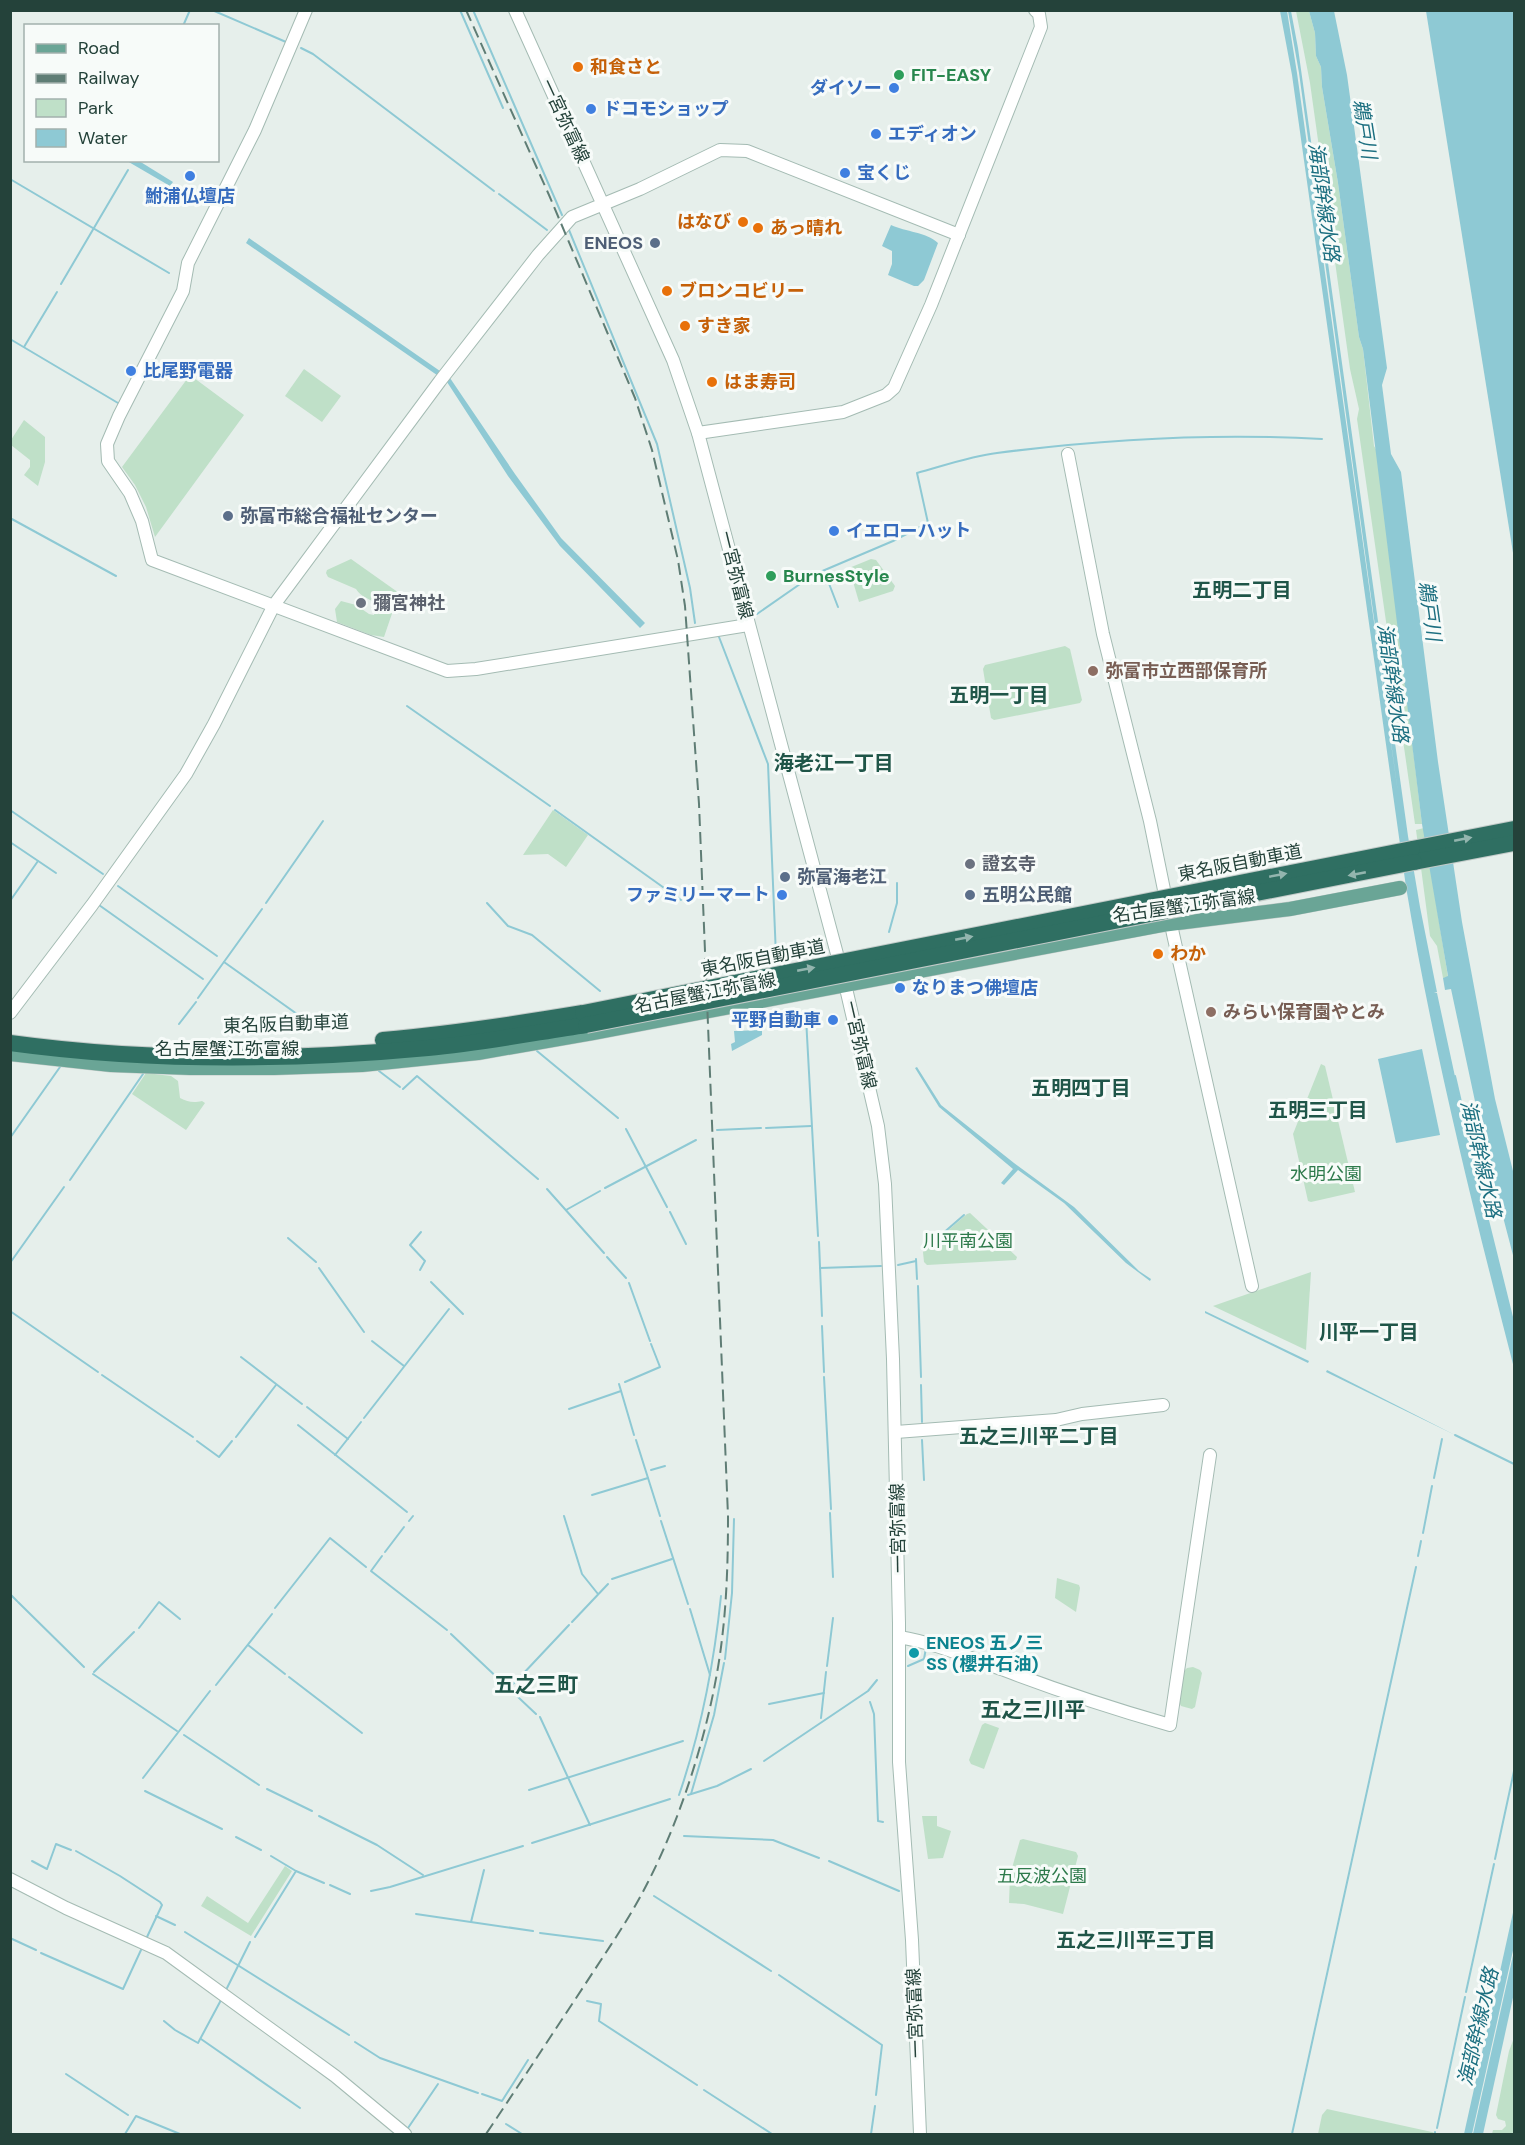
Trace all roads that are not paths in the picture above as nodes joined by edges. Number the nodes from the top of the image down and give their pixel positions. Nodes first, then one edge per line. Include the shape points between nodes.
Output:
1 (306, 10) edge
2 (515, 10) edge
3 (1035, 10) edge
4 (603, 203) junction
5 (959, 235) junction
6 (698, 433) junction
7 (1068, 454) dead end
8 (274, 605) junction
9 (748, 625) junction
10 (1515, 829) edge
11 (1515, 843) edge
12 (1400, 888) dead end
13 (1171, 924) junction
14 (845, 984) junction
15 (10, 1014) edge
16 (10, 1031) edge
17 (10, 1043) edge
18 (10, 1054) edge
19 (1252, 1286) dead end
20 (1163, 1406) dead end
21 (896, 1432) junction
22 (1210, 1455) dead end
23 (899, 1637) junction
24 (10, 1879) edge
25 (405, 2134) edge
26 (920, 2134) edge

1 - 8 street via 255,130 188,263 183,291 106,444 108,461 130,493 142,521 152,560
2 - 4 street, 一宮弥富線
3 - 5 street via 1041,27
4 - 5 street via 720,150 747,151
4 - 6 street, 一宮弥富線 via 673,360
4 - 8 street via 572,217 538,255
5 - 6 street via 894,388 843,412
6 - 9 street, 一宮弥富線
7 - 13 street via 1103,634 1150,821
8 - 9 street via 431,666 457,672
8 - 15 street via 186,774
9 - 14 street, 一宮弥富線
16 -> 10 highway, 東名阪自動車道, bridge via 117,1042 276,1046 429,1036 505,1026
11 -> 17 highway, 東名阪自動車道, bridge via 620,1018 430,1048 276,1057 139,1054
12 - 13 main road, 名古屋蟹江弥富線 via 1290,909
13 - 14 main road, 名古屋蟹江弥富線
13 - 19 street
14 - 18 main road, 名古屋蟹江弥富線 via 478,1053 362,1065 190,1068 111,1065
14 - 21 street, 一宮弥富線 via 878,1126 885,1185
20 - 21 street via 1056,1420
21 - 23 street, 一宮弥富線
22 - 23 street via 1170,1725 1114,1709 952,1650
23 - 26 street, 一宮弥富線 via 899,1762
24 - 25 street via 166,1953 335,2076

